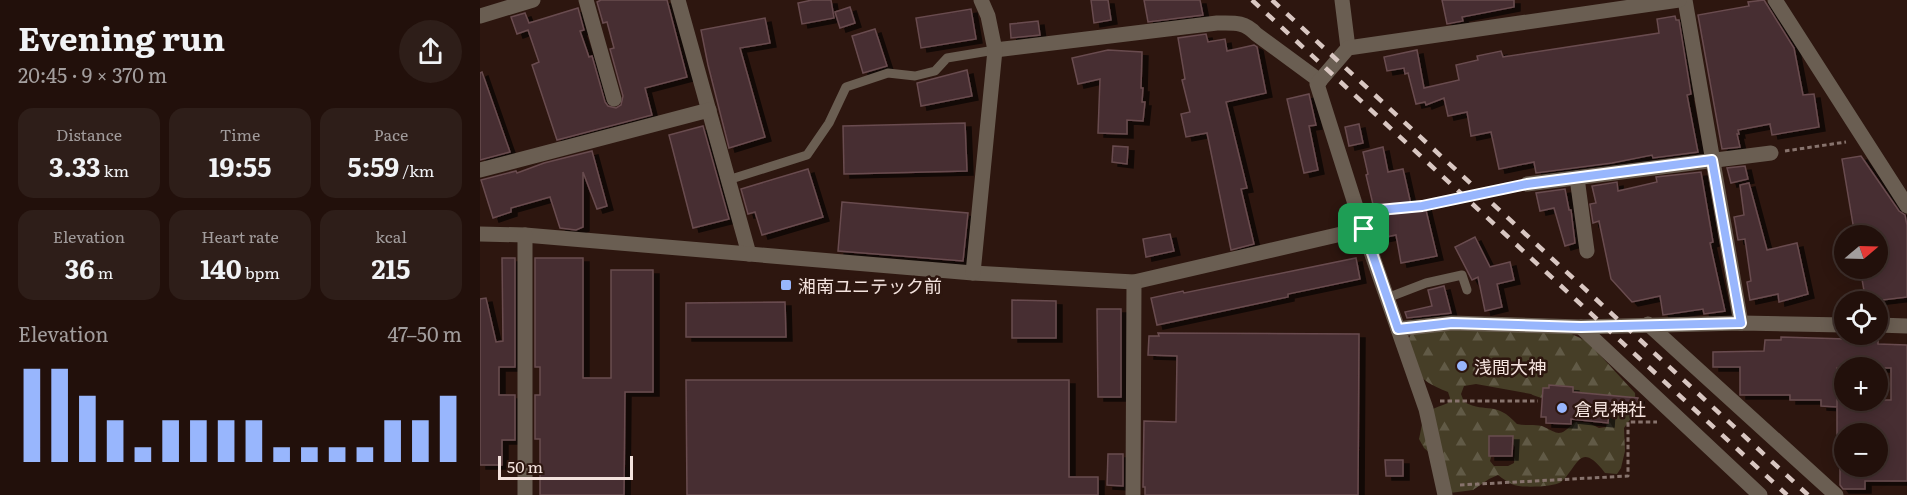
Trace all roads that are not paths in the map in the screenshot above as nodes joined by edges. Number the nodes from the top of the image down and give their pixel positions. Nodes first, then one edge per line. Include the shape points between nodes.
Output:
1 (533, 0) edge
2 (586, 0) edge
3 (678, 0) edge
4 (981, 0) edge
5 (1342, 0) edge
6 (1679, 0) edge
7 (1685, 0) edge
8 (1775, 0) edge
9 (503, 5) edge
10 (480, 16) edge
11 (1348, 48) junction
12 (995, 50) junction
13 (1320, 81) junction
14 (614, 99) dead end
15 (709, 110) junction
16 (1771, 153) road end
17 (1712, 160) junction
18 (480, 170) edge
19 (1577, 178) junction
20 (728, 180) junction
21 (1527, 184) road end
22 (1907, 206) edge
23 (1364, 229) junction
24 (480, 234) edge
25 (525, 235) junction
26 (1587, 251) dead end
27 (749, 254) junction
28 (973, 273) junction
29 (1134, 282) junction
30 (1467, 290) dead end
31 (1387, 298) junction
32 (1741, 323) junction
33 (1648, 324) junction
34 (1834, 325) edge
35 (1888, 326) edge
36 (1907, 326) edge
37 (1581, 327) junction
38 (1398, 329) junction
39 (1444, 490) edge
40 (525, 495) edge
41 (1133, 495) edge
42 (1760, 495) edge
43 (1836, 495) edge

1 - 9 street
2 - 14 street
3 - 15 street
4 - 12 street
5 - 11 street
6 - 11 street
7 - 17 street
8 - 22 street
9 - 10 street
11 - 13 street
12 - 13 street via 1233,23 1248,26
12 - 20 lane via 947,58 935,71 915,76 888,73 846,87 829,123 807,154
12 - 28 street
13 - 23 street via 1317,84
15 - 18 street
15 - 20 street
16 - 17 street
17 - 19 street
17 - 32 street
19 - 21 street
19 - 26 street
20 - 27 street
23 - 29 street
23 - 31 street
24 - 25 street
25 - 27 street
25 - 40 street
27 - 28 street
28 - 29 street
29 - 41 street
30 - 31 lane via 1462,275
31 - 38 street
32 - 33 street
32 - 34 street
33 - 37 street
33 - 43 street
35 - 36 street
37 - 38 street via 1452,323
37 - 42 street
38 - 39 street via 1422,400

